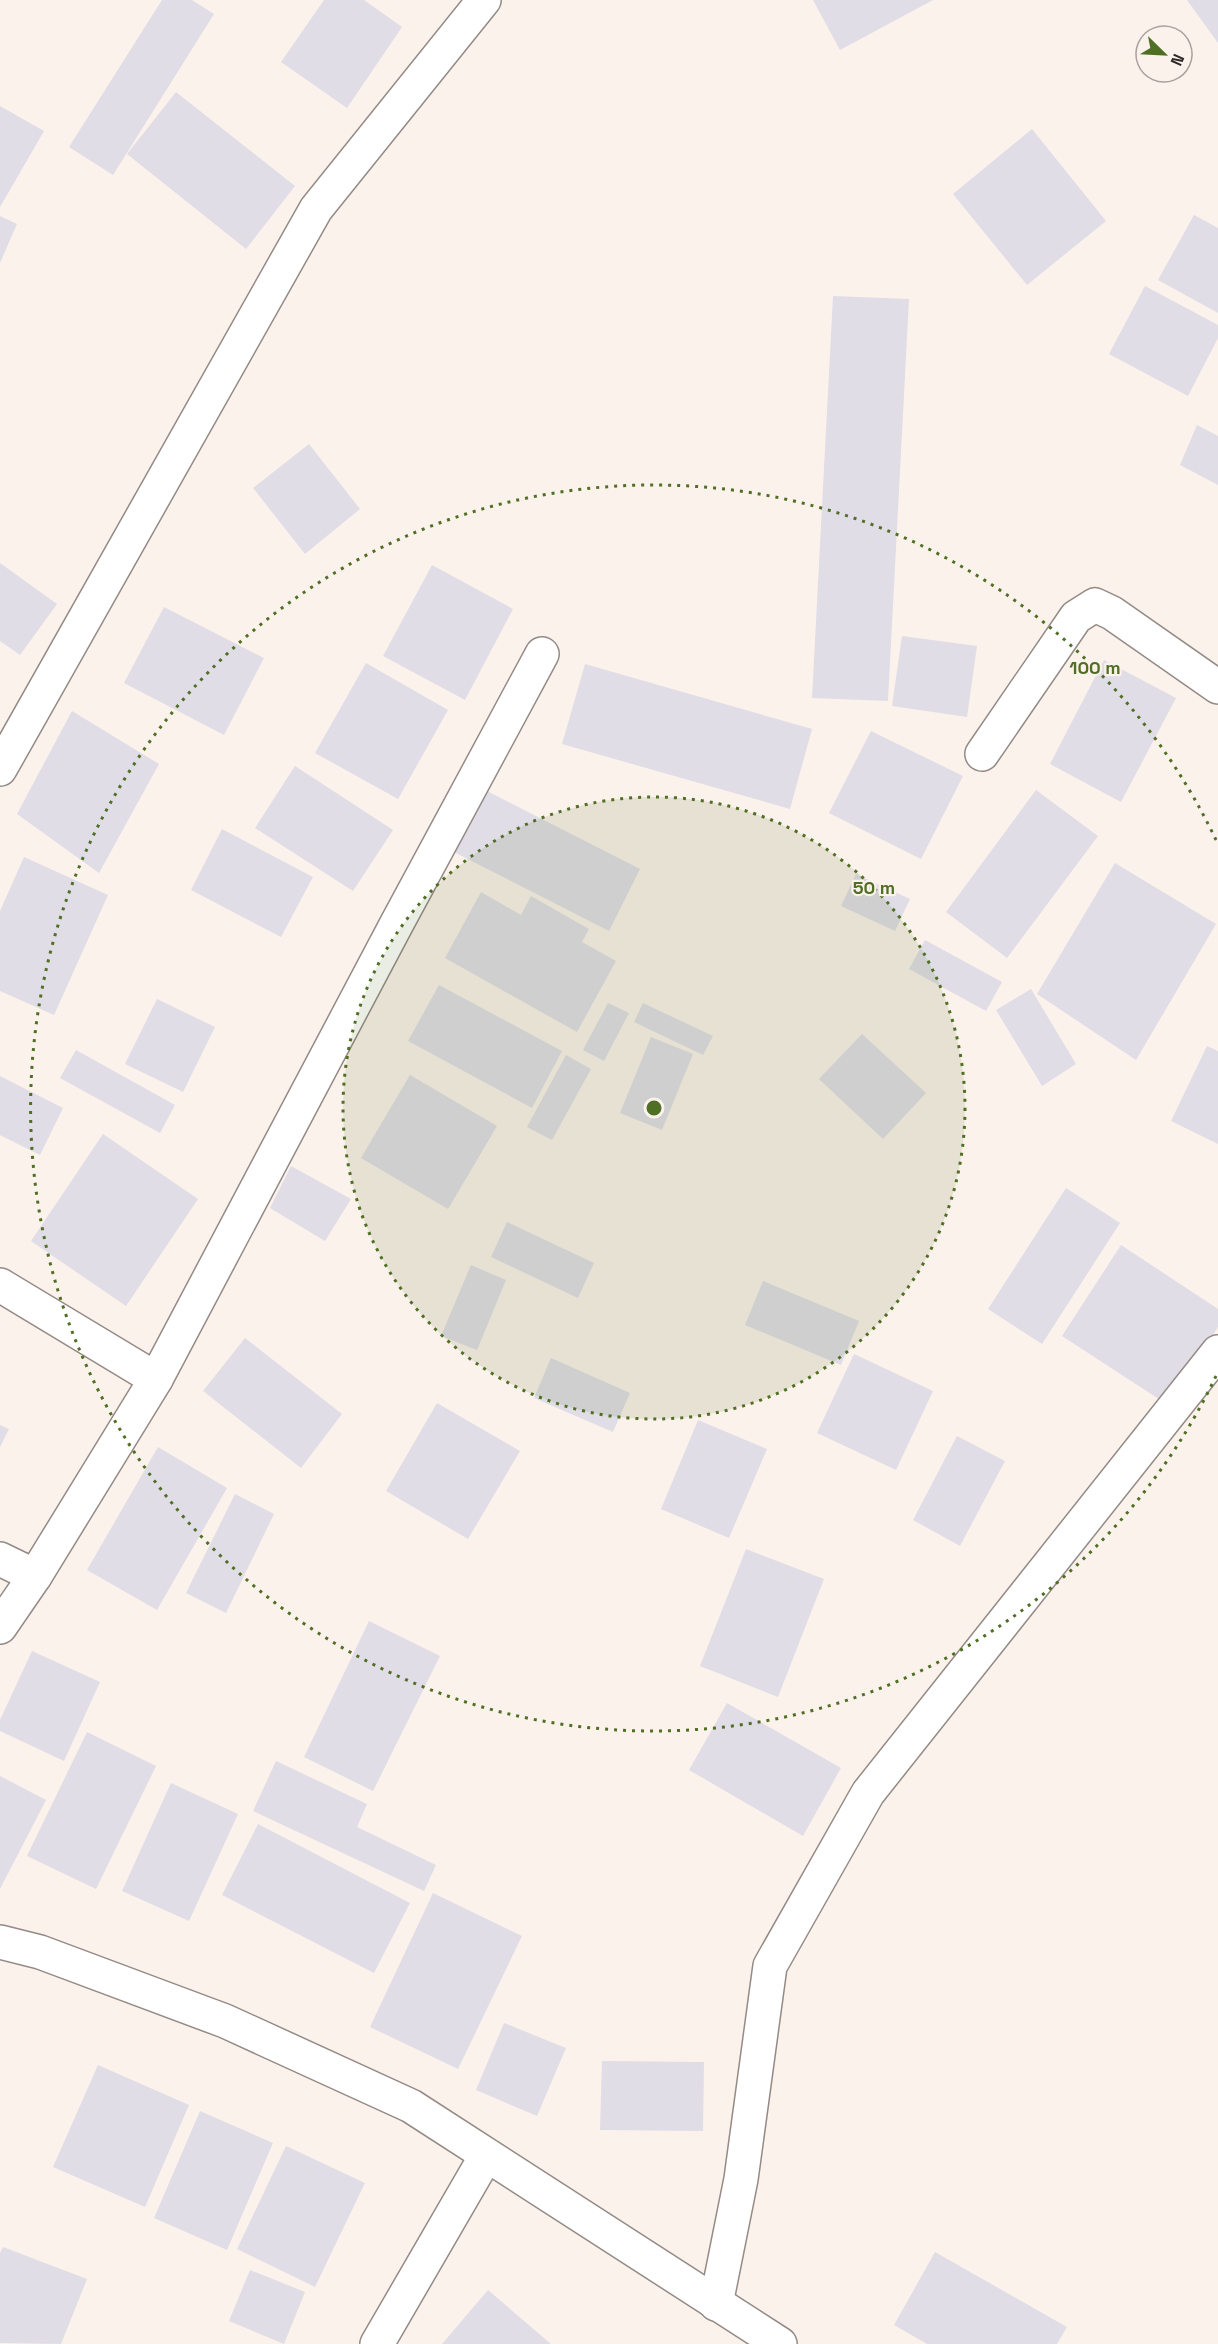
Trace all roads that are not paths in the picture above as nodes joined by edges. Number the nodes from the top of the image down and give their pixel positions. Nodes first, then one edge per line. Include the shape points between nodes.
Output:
1 (484, 0) edge
2 (542, 654) dead end
3 (1218, 687) edge
4 (982, 754) dead end
5 (0, 770) edge
6 (0, 1285) edge
7 (1218, 1352) edge
8 (156, 1379) junction
9 (0, 1559) edge
10 (35, 1576) junction
11 (0, 1627) edge
12 (0, 1942) edge
13 (486, 2156) junction
14 (716, 2304) junction
15 (377, 2344) edge
16 (780, 2344) edge

1 - 5 street via 316,208
2 - 8 street
3 - 4 street via 1095,605 1076,617
6 - 8 street
7 - 14 street via 868,1793 770,1966 741,2179
8 - 10 street
9 - 10 street
10 - 11 street
12 - 13 street via 40,1952 225,2020 411,2106
13 - 14 street
13 - 15 street
14 - 16 street

